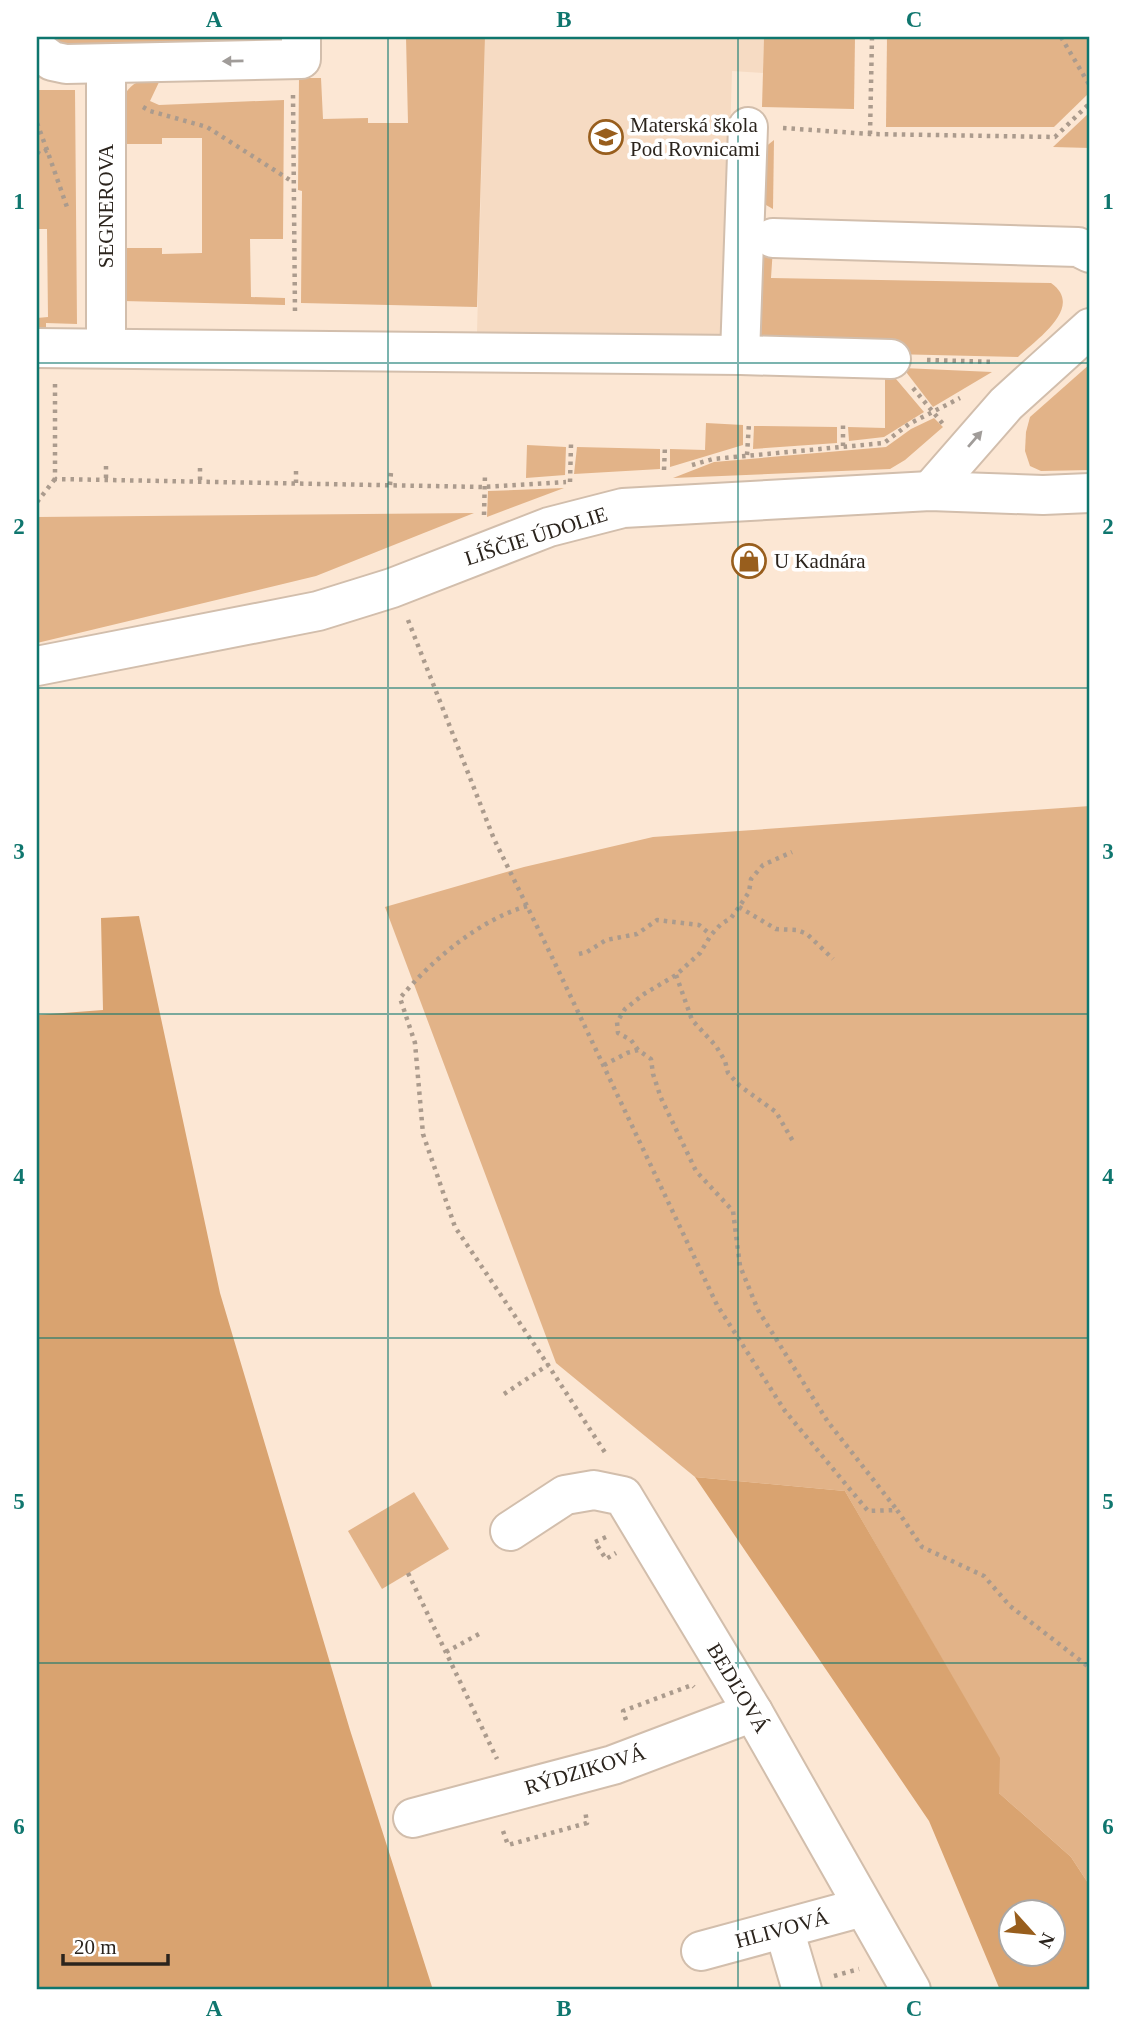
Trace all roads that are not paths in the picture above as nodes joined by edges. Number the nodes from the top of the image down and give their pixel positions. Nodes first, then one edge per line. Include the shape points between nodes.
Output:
1 (297, 48) edge
2 (37, 50) edge
3 (106, 64) junction
4 (748, 127) road end
5 (773, 238) dead end
6 (1090, 253) edge
7 (1090, 328) edge
8 (46, 348) edge
9 (106, 348) junction
10 (740, 355) junction
11 (891, 359) road end
12 (930, 491) junction
13 (1090, 493) edge
14 (37, 666) edge
15 (510, 1531) dead end
16 (753, 1712) junction
17 (413, 1818) dead end
18 (863, 1907) junction
19 (784, 1929) junction
20 (701, 1951) dead end
21 (802, 1990) edge
22 (911, 1990) edge

1 -> 3 street
2 - 3 street via 66,64
3 - 9 street, SEGNEROVA
4 - 10 street
5 - 6 street via 1079,247
12 -> 7 street via 1006,404
8 - 9 street
9 - 10 street
10 - 11 street
12 - 13 street, LÍŠČIE ÚDOLIE
12 - 14 street, LÍŠČIE ÚDOLIE via 623,508 550,527 318,611
15 - 16 street, BEDĽOVÁ via 565,1496 594,1490 623,1496
16 - 17 street, RÝDZIKOVÁ via 612,1765
16 - 18 street, BEDĽOVÁ
18 - 19 street, HLIVOVÁ
18 - 22 street, BEDĽOVÁ
19 - 20 street, HLIVOVÁ
19 - 21 street

